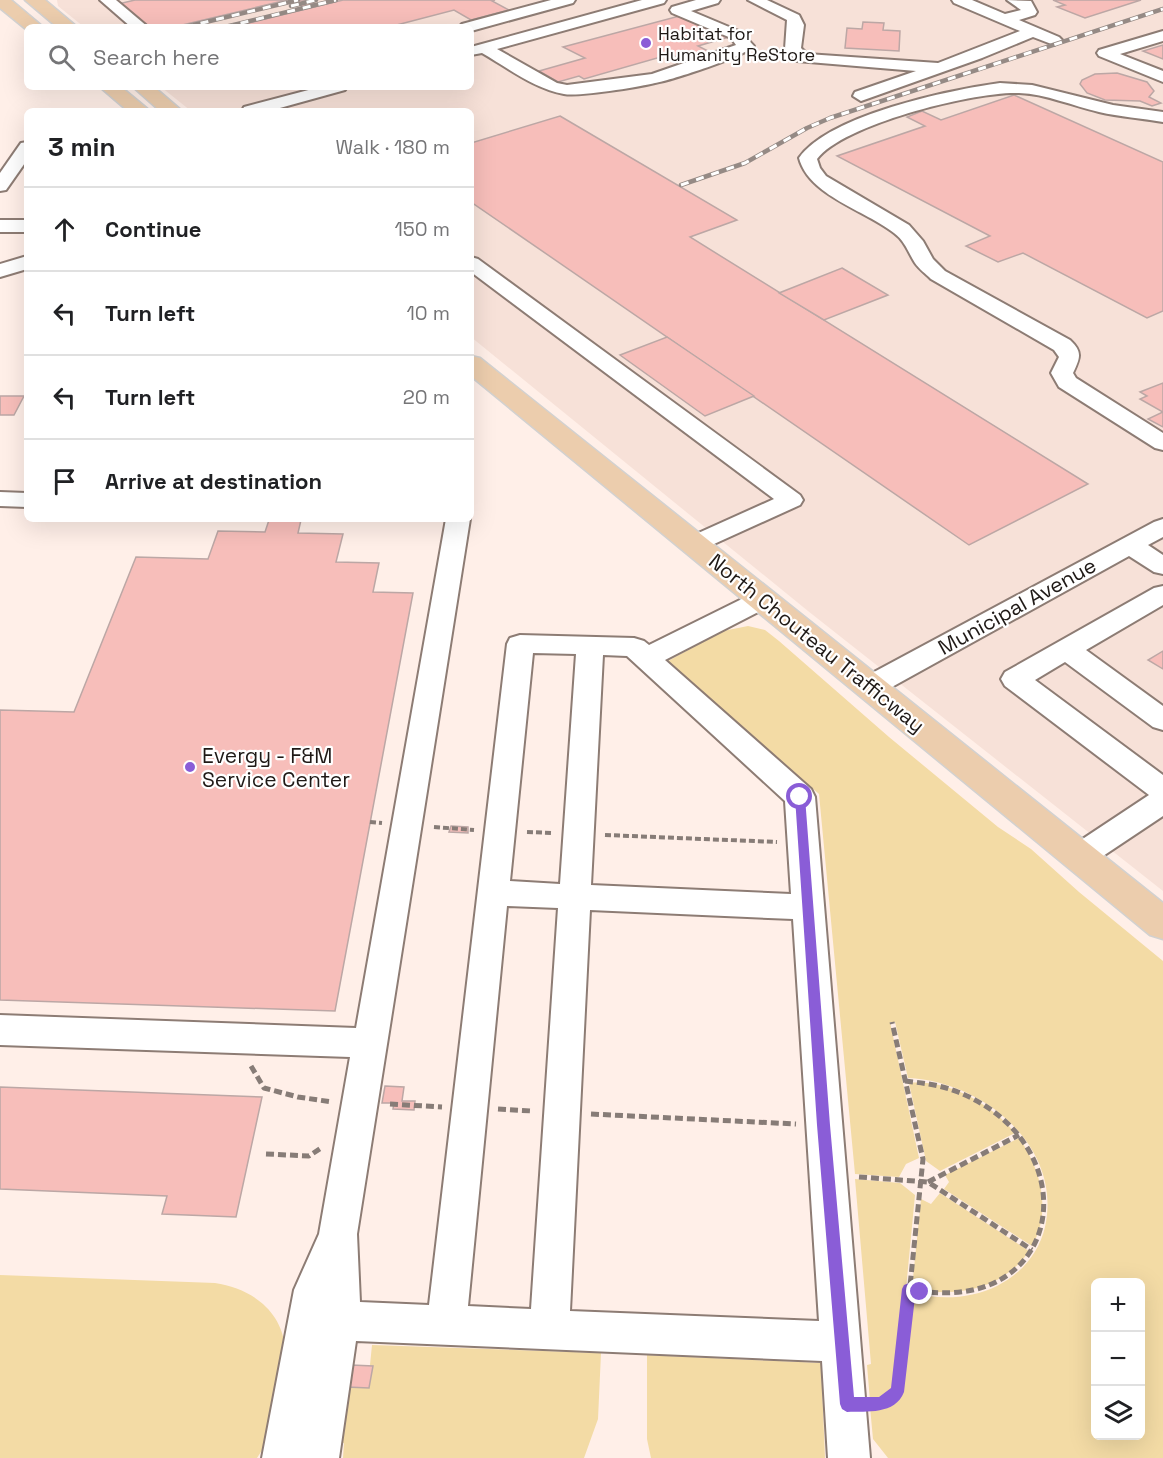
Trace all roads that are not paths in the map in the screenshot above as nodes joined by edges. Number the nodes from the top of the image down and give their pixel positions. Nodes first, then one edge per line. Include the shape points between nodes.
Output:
1 (107, 0) edge
2 (568, 0) edge
3 (713, 0) edge
4 (755, 0) edge
5 (959, 0) edge
6 (1014, 0) edge
7 (39, 2) edge
8 (5, 6) edge
9 (652, 7) edge
10 (677, 10) junction
11 (595, 17) junction
12 (1004, 19) junction
13 (30, 24) edge
14 (65, 24) edge
15 (136, 24) edge
16 (474, 25) edge
17 (1033, 31) junction
18 (1163, 36) edge
19 (1054, 40) dead end
20 (476, 48) edge
21 (939, 68) junction
22 (1163, 77) edge
23 (113, 90) edge
24 (146, 90) edge
25 (328, 90) edge
26 (861, 96) dead end
27 (136, 108) edge
28 (168, 108) edge
29 (261, 108) edge
30 (1163, 117) edge
31 (24, 151) edge
32 (0, 186) edge
33 (24, 263) edge
34 (474, 265) edge
35 (0, 271) edge
36 (474, 365) edge
37 (1163, 443) edge
38 (0, 499) edge
39 (24, 500) edge
40 (458, 522) edge
41 (1163, 527) edge
42 (694, 544) junction
43 (1130, 545) junction
44 (1163, 566) edge
45 (1163, 594) edge
46 (763, 599) junction
47 (590, 646) junction
48 (1066, 649) junction
49 (646, 658) junction
50 (871, 686) junction
51 (1163, 720) edge
52 (1163, 790) edge
53 (1163, 801) edge
54 (1080, 856) junction
55 (493, 894) junction
56 (574, 897) junction
57 (808, 907) junction
58 (1163, 924) edge
59 (0, 1030) edge
60 (371, 1044) junction
61 (324, 1320) junction
62 (446, 1325) junction
63 (549, 1330) junction
64 (842, 1342) junction
65 (283, 1458) edge
66 (318, 1458) edge
67 (849, 1458) edge

1 - 15 street
2 - 16 street
3 - 10 street
4 - 21 street via 794,18 793,49 803,58
5 - 12 street
6 - 12 street via 1026,4 1030,12
7 - 14 main road
8 - 13 main road
9 - 10 street
9 - 11 street
9 - 11 street via 615,23
10 - 20 street via 736,35 746,46 654,79 567,90 551,86
11 - 20 street
12 - 17 street
17 - 19 street
17 - 21 street
18 - 22 street via 1106,53
21 - 26 street
23 - 27 main road
24 - 28 main road
25 - 29 street
30 - 37 street via 1112,110 1042,91 992,88 859,125 818,146 808,158 820,180 902,229 916,244 924,262 938,275 1070,351 1062,373 1067,382
31 - 32 street
33 - 35 street
34 - 42 street via 791,500
36 - 42 main road, North Chouteau Trafficway
38 - 39 street
40 - 60 street
41 - 43 street, Municipal Avenue
42 - 46 main road, North Chouteau Trafficway
43 - 44 street
43 - 50 street, Municipal Avenue
45 - 48 street
46 - 49 street
46 - 50 main road, North Chouteau Trafficway
47 - 49 street via 634,647
47 - 55 street via 520,644
47 - 56 street
48 - 51 street
48 - 52 street via 1015,680
49 - 57 street via 800,797
50 - 54 main road, North Chouteau Trafficway
53 - 54 street
54 - 58 main road, North Chouteau Trafficway
55 - 56 street
55 - 62 street
56 - 57 street
56 - 63 street
57 - 64 street
59 - 60 street
60 - 61 street via 338,1234 341,1290
61 - 62 street
61 - 65 street
61 - 66 street
62 - 63 street
63 - 64 street
64 - 67 street

